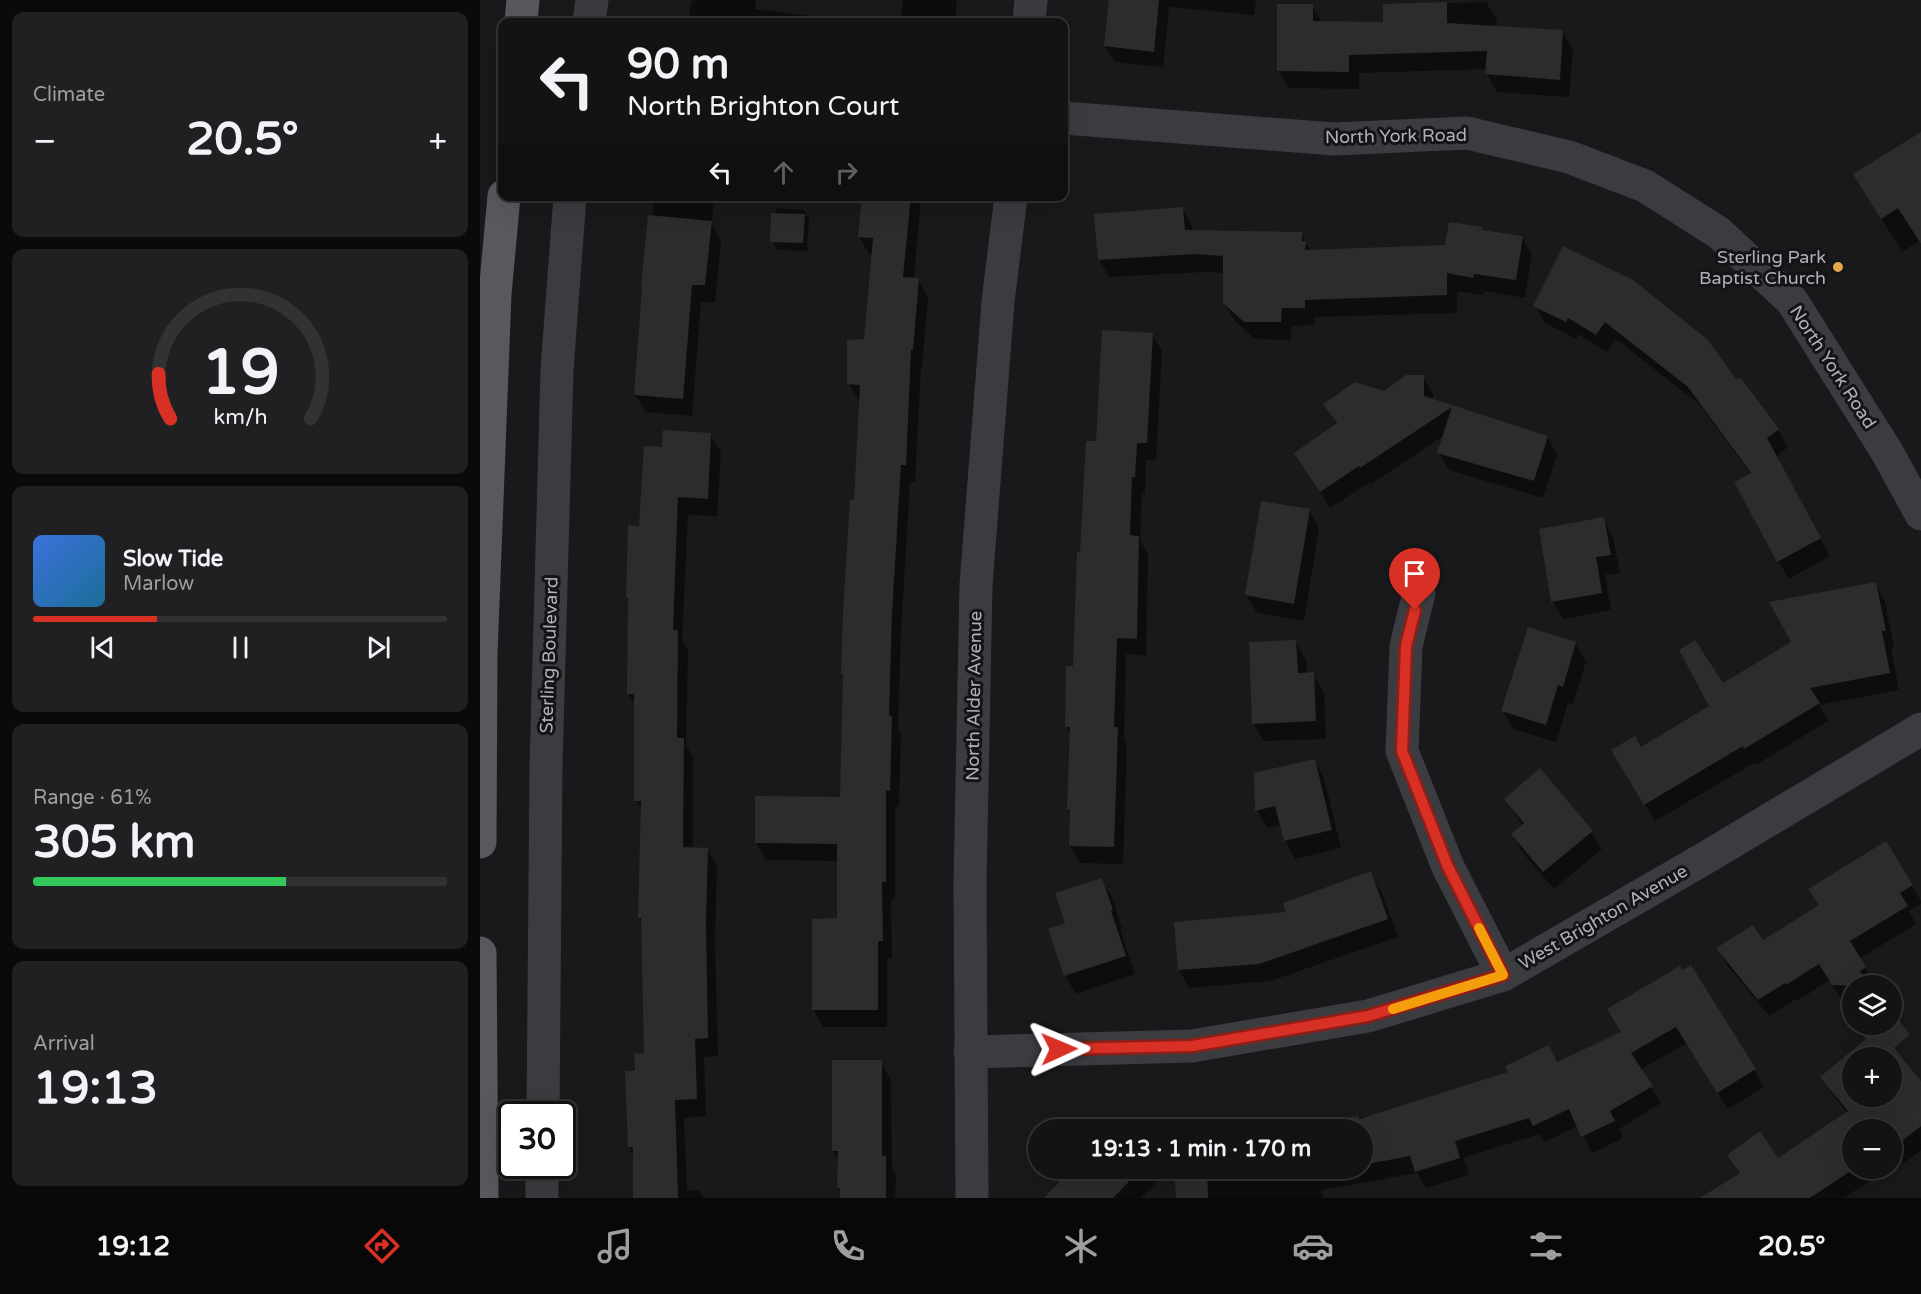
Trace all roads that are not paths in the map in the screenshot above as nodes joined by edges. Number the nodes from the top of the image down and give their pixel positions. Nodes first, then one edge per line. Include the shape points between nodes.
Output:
1 (523, 0) edge
2 (591, 0) edge
3 (1031, 0) edge
4 (521, 18) edge
5 (589, 18) edge
6 (1029, 18) edge
7 (1068, 118) edge
8 (504, 201) edge
9 (570, 201) edge
10 (1010, 201) edge
11 (1921, 514) edge
12 (1419, 593) dead end
13 (1921, 729) edge
14 (480, 842) edge
15 (480, 953) edge
16 (1503, 975) junction
17 (970, 1052) junction
18 (543, 1101) edge
19 (542, 1179) edge
20 (482, 1198) edge
21 (542, 1198) edge
22 (972, 1198) edge

1 - 4 main road
2 - 5 street
3 - 6 street
7 - 11 street, North York Road via 1334,139 1467,133 1569,157 1645,186 1719,233 1792,301 1887,452
8 - 14 main road via 495,294 481,654
9 - 18 street, Sterling Boulevard via 557,370 546,766
10 - 17 street, North Alder Avenue via 998,302 976,585
12 - 16 street via 1406,646 1402,751 1448,867
13 - 16 street, West Brighton Avenue
15 - 20 main road
16 - 17 street, West Brighton Avenue via 1368,1016 1192,1046
17 - 22 street, North Alder Avenue
19 - 21 street

